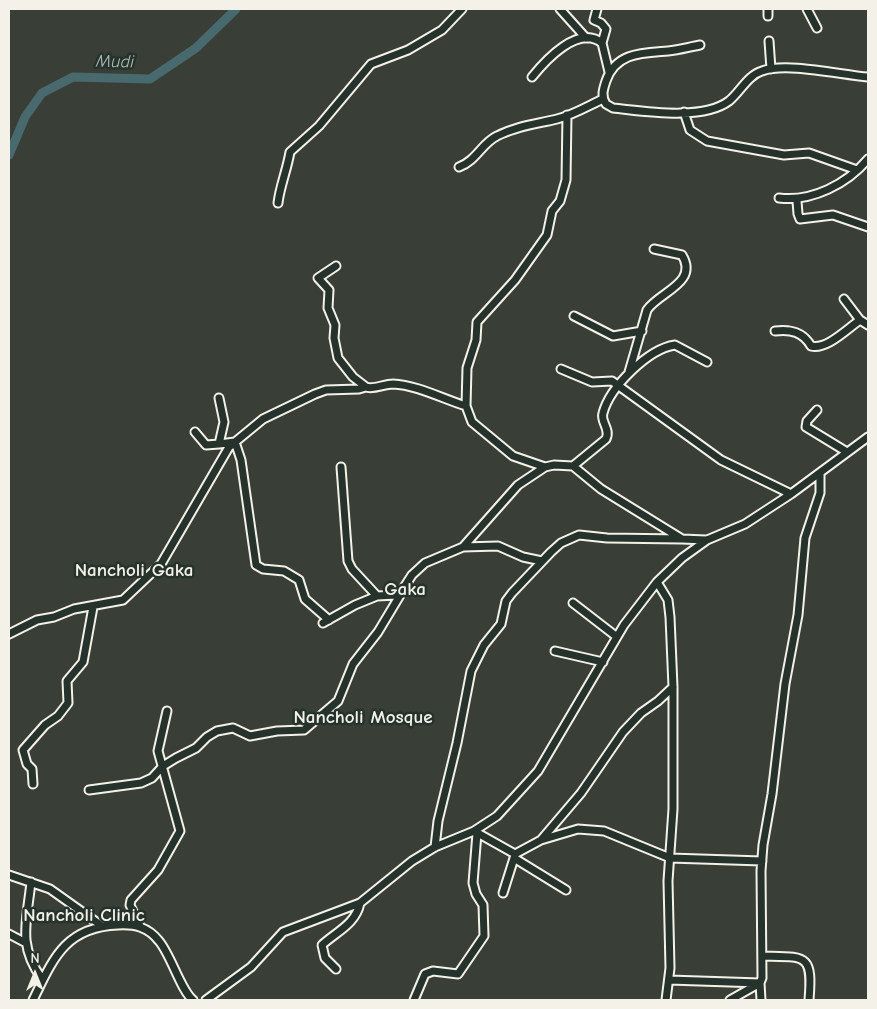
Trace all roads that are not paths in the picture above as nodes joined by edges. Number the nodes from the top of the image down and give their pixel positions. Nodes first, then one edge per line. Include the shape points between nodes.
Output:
1 (462, 9) edge
2 (560, 9) edge
3 (597, 9) edge
4 (807, 9) edge
5 (817, 28) dead end
6 (586, 38) junction
7 (769, 41) dead end
8 (602, 43) junction
9 (700, 45) dead end
10 (772, 69) junction
11 (609, 72) junction
12 (532, 77) dead end
13 (868, 77) edge
14 (603, 98) junction
15 (684, 112) junction
16 (567, 116) junction
17 (868, 159) edge
18 (459, 167) dead end
19 (857, 170) junction
20 (779, 198) dead end
21 (796, 200) junction
22 (278, 203) dead end
23 (868, 226) edge
24 (654, 249) dead end
25 (336, 266) dead end
26 (844, 299) dead end
27 (574, 316) dead end
28 (860, 320) junction
29 (868, 325) edge
30 (775, 331) dead end
31 (642, 332) junction
32 (707, 362) dead end
33 (561, 369) dead end
34 (629, 372) junction
35 (618, 386) junction
36 (366, 387) junction
37 (219, 398) dead end
38 (466, 406) junction
39 (817, 410) dead end
40 (195, 432) dead end
41 (868, 437) edge
42 (235, 442) junction
43 (219, 444) junction
44 (847, 452) junction
45 (573, 466) junction
46 (340, 467) dead end
47 (545, 467) junction
48 (820, 472) junction
49 (791, 494) junction
50 (682, 539) junction
51 (707, 540) junction
52 (463, 547) junction
53 (542, 561) junction
54 (657, 582) junction
55 (403, 589) junction
56 (377, 596) junction
57 (573, 603) dead end
58 (93, 607) junction
59 (9, 634) edge
60 (617, 637) junction
61 (555, 651) dead end
62 (603, 662) junction
63 (672, 687) junction
64 (167, 712) dead end
65 (163, 766) junction
66 (33, 784) dead end
67 (89, 790) dead end
68 (475, 832) junction
69 (541, 840) junction
70 (436, 847) junction
71 (515, 856) junction
72 (670, 858) junction
73 (762, 861) junction
74 (9, 875) edge
75 (31, 882) junction
76 (566, 890) dead end
77 (503, 893) dead end
78 (360, 903) junction
79 (102, 926) junction
80 (140, 926) junction
81 (9, 934) edge
82 (26, 943) junction
83 (762, 956) junction
84 (336, 969) dead end
85 (42, 979) junction
86 (669, 980) junction
87 (760, 983) junction
88 (33, 1000) edge
89 (193, 1000) edge
90 (206, 1000) edge
91 (414, 1000) edge
92 (666, 1000) edge
93 (730, 1000) edge
94 (761, 1000) edge
95 (809, 1000) edge

1 - 22 street via 442,30 408,50 371,64 319,126 290,152
2 - 6 street
3 - 8 street via 594,20 606,29
4 - 5 street
6 - 8 street
6 - 12 street via 559,49
7 - 10 street
8 - 11 street
9 - 11 street via 632,54
10 - 13 street
10 - 15 street via 756,73 721,106
11 - 14 street
14 - 15 street via 613,108
14 - 16 street
15 - 19 street via 690,130 707,141 784,155 809,153
16 - 18 street via 513,128 497,135
16 - 38 street via 566,180 560,201 552,211 543,243 516,280 477,322 476,340 467,368
17 - 19 street
19 - 21 street via 833,187
20 - 21 street
21 - 23 street via 800,218 833,215
24 - 31 street via 682,255 687,267 679,284 651,304
25 - 36 street via 318,278 329,290 328,308 335,325 338,358
26 - 28 street
27 - 31 street via 613,336
28 - 29 street
28 - 30 street via 818,346 811,346 797,332
31 - 34 street
32 - 34 street via 675,345
33 - 35 street via 592,382 612,381
34 - 35 street
35 - 45 street via 602,416 608,436
35 - 49 street via 721,460
36 - 38 street via 402,386
36 - 42 street via 315,394 263,419
37 - 43 street via 224,422
38 - 47 street via 472,422 502,448 521,460
39 - 44 street via 806,427
40 - 43 street via 206,445
41 - 44 street
42 - 43 street
42 - 56 street via 241,460 256,565 284,571 299,580 304,598 326,622 355,604
42 - 58 street via 221,459 157,569 124,600
44 - 48 street
45 - 47 street
45 - 50 street via 600,489
46 - 56 street via 348,561
47 - 52 street via 512,491
48 - 49 street
48 - 73 street via 820,493 805,538 798,615 785,684
49 - 51 street via 746,524
50 - 51 street
50 - 53 street via 579,535 562,543
51 - 54 street
52 - 53 street via 498,546
52 - 55 street via 425,563 412,574
53 - 70 street via 506,601 501,624 484,645 471,671 444,793
54 - 60 street
54 - 63 street via 668,600
55 - 56 street via 391,596
55 - 65 street via 378,632 353,664 338,701 302,731 250,736 235,728 224,730 212,734 196,748
57 - 60 street
58 - 59 street via 37,620
58 - 66 street via 83,662 67,681 68,703 23,750 32,769
60 - 62 street
61 - 62 street
62 - 68 street via 538,771 497,816
63 - 69 street via 623,732 581,793
63 - 72 street
64 - 65 street via 159,748
65 - 67 street via 152,778 137,785
65 - 80 street via 180,830 158,870 131,900 130,905
68 - 70 street
68 - 71 street
68 - 91 street via 473,883 483,905 484,936 458,974 433,971 425,974
69 - 71 street
69 - 72 street via 569,830 594,829
70 - 78 street via 402,868
71 - 76 street
71 - 77 street
72 - 73 street
72 - 86 street
73 - 83 street
74 - 75 street
75 - 79 street via 50,889
75 - 82 street
78 - 84 street via 351,922 322,945 325,958
78 - 90 street via 283,932 244,974
79 - 80 street
79 - 85 street via 74,938 49,965
80 - 89 street via 160,942
81 - 82 street
82 - 85 street via 28,956
83 - 87 street
83 - 95 street via 793,957 808,964
85 - 88 street
86 - 87 street
86 - 92 street
87 - 93 street
87 - 94 street

